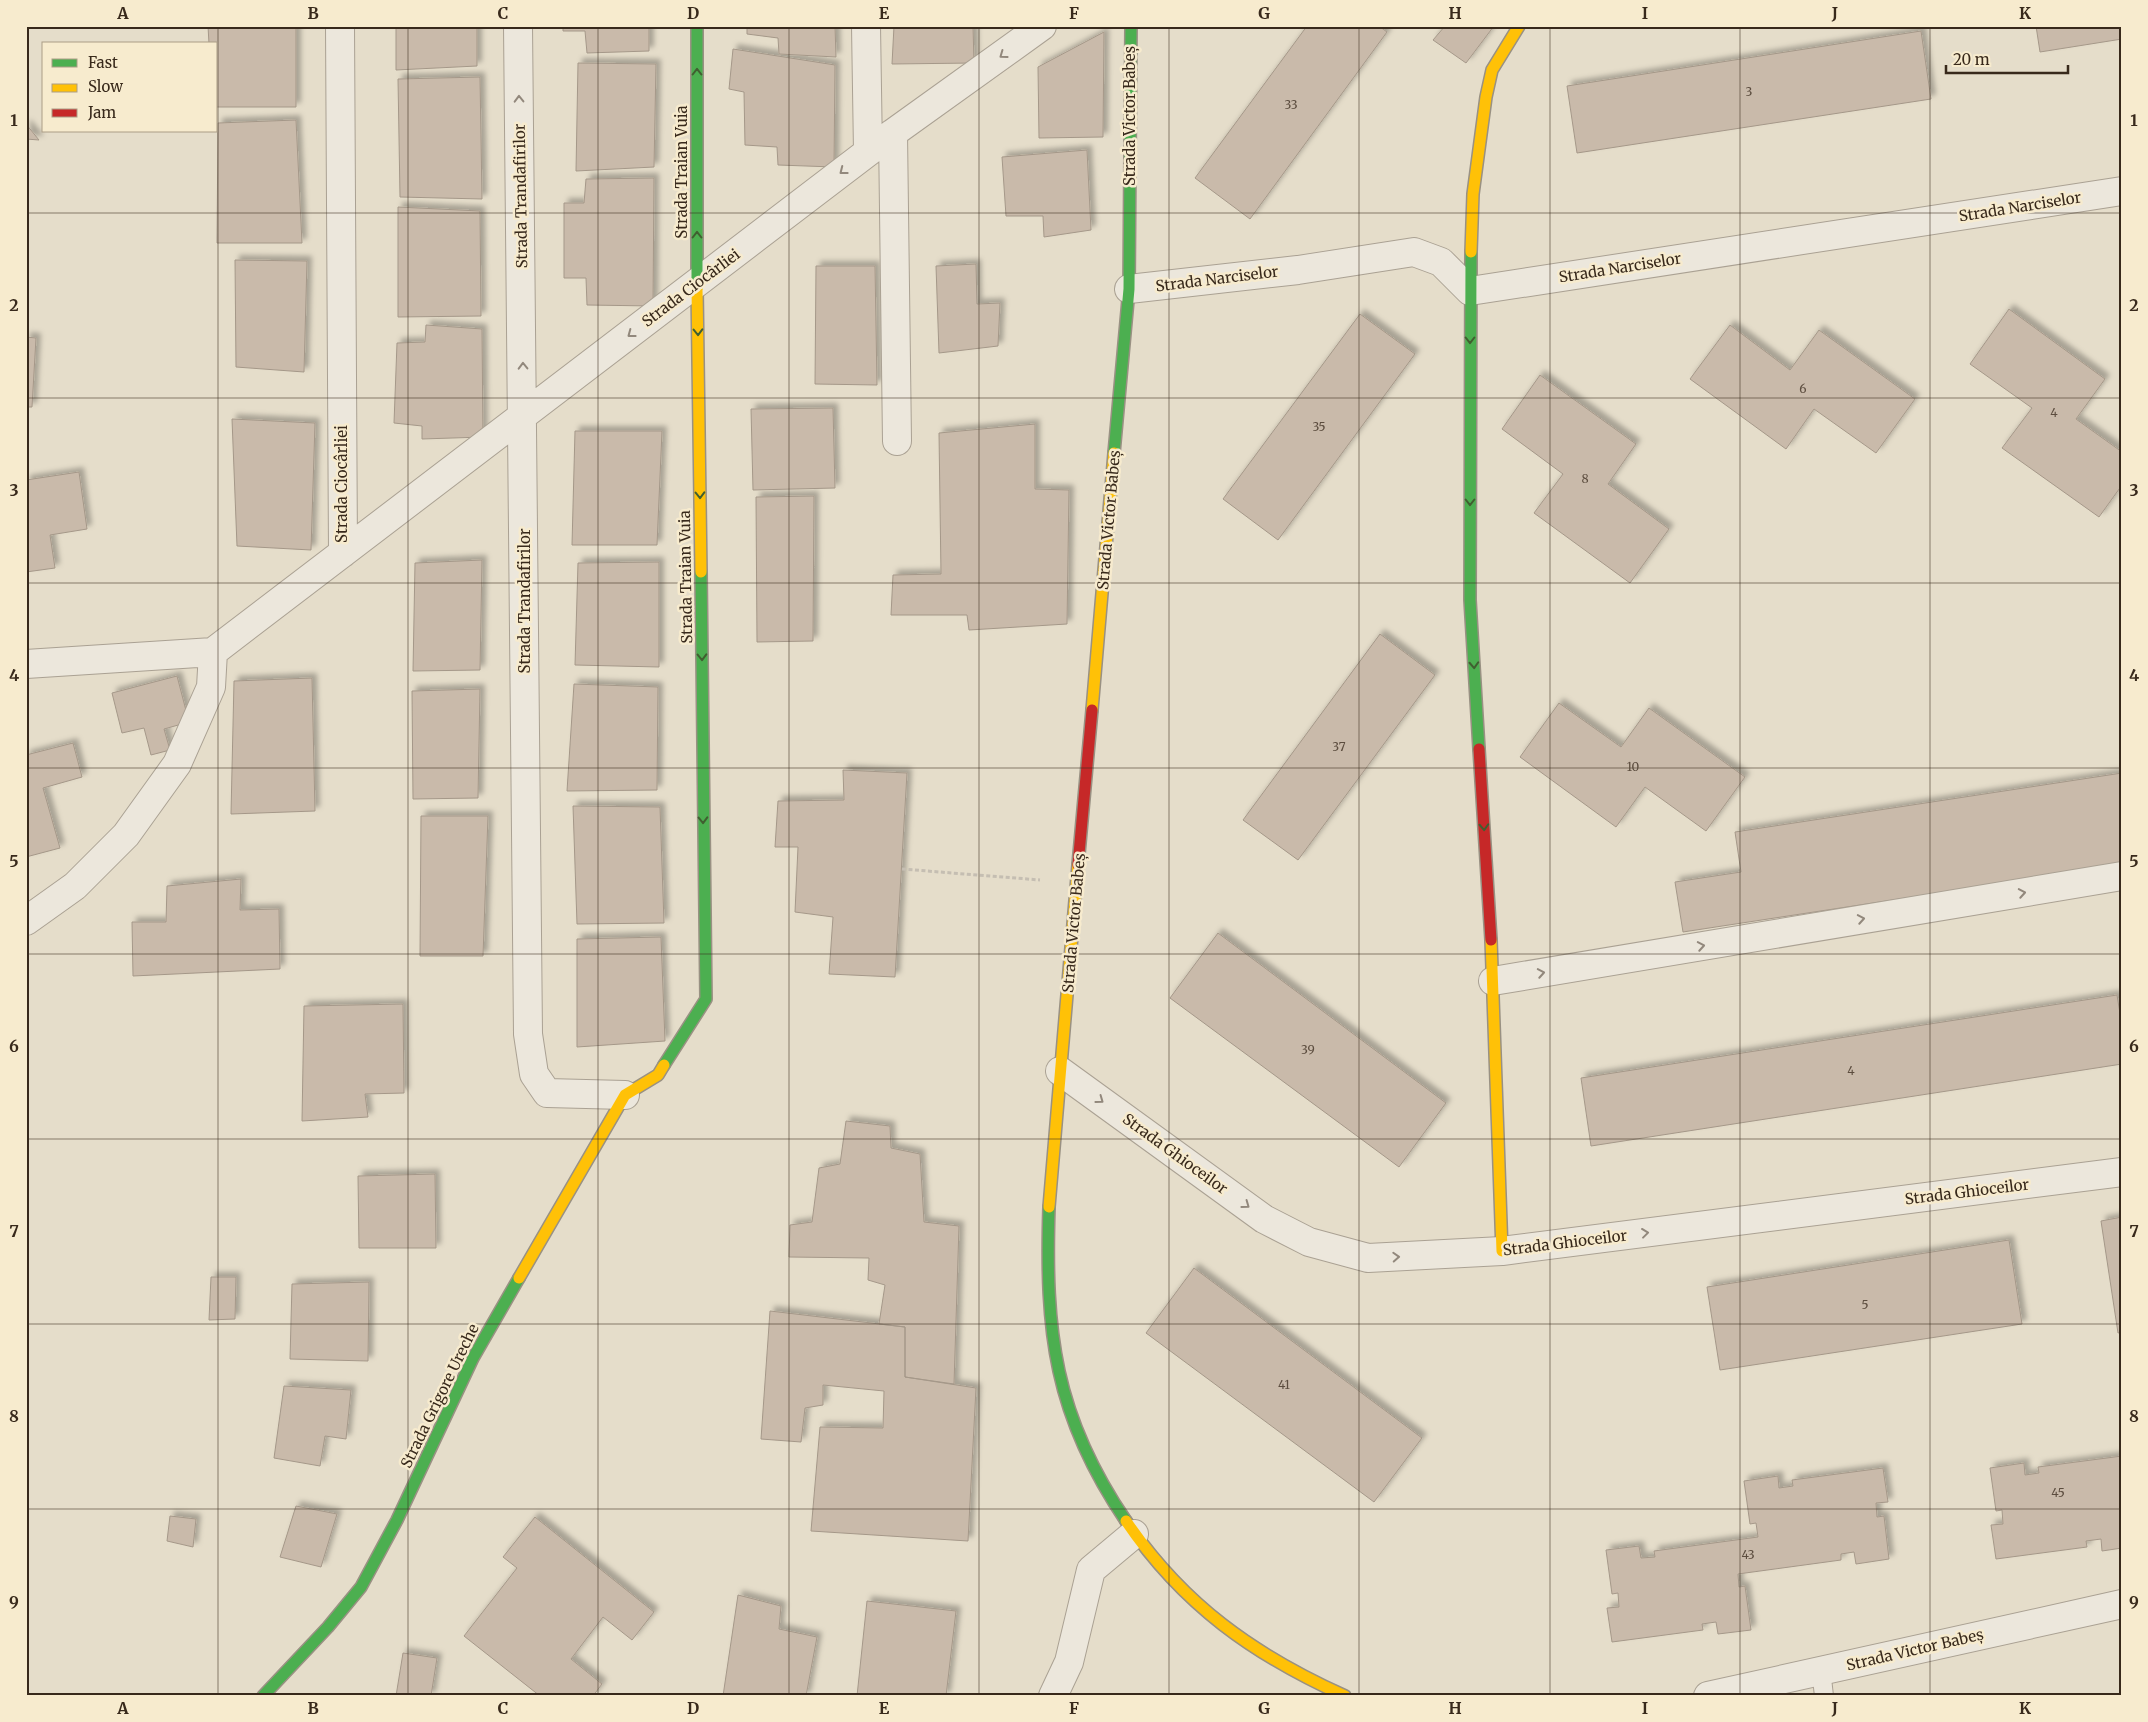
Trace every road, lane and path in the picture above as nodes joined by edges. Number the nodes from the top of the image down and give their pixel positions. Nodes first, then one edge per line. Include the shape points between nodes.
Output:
1 (340, 26) edge
2 (518, 26) edge
3 (697, 26) edge
4 (866, 26) edge
5 (1042, 26) edge
6 (1131, 26) edge
7 (1519, 26) edge
8 (894, 133) junction
9 (868, 152) junction
10 (2122, 192) edge
11 (697, 284) junction
12 (1129, 289) junction
13 (1470, 291) junction
14 (524, 415) junction
15 (897, 441) dead end
16 (343, 553) junction
17 (213, 652) junction
18 (26, 664) edge
19 (902, 869) dead end
20 (2122, 876) edge
21 (1043, 880) dead end
22 (26, 921) edge
23 (1493, 981) junction
24 (1060, 1071) junction
25 (625, 1095) junction
26 (2122, 1172) edge
27 (1502, 1251) junction
28 (1134, 1534) junction
29 (2122, 1604) edge
30 (1823, 1683) edge
31 (263, 1696) edge
32 (1053, 1696) edge
33 (1345, 1696) edge
34 (1708, 1696) edge

1 - 16 street, Strada Ciocârliei
14 -> 2 street, Strada Trandafirilor
11 -> 3 street, Strada Traian Vuia
4 - 9 street
5 -> 8 street, Strada Ciocârliei
6 - 12 street, Strada Victor Babeș
7 - 13 street via 1492,70 1486,97 1473,194
8 - 9 street, Strada Ciocârliei
8 - 15 street
9 -> 11 street, Strada Ciocârliei
10 - 13 street, Strada Narciselor
11 -> 14 street, Strada Ciocârliei
11 -> 25 street, Strada Traian Vuia via 706,998 658,1075
12 - 13 street, Strada Narciselor via 1298,270 1414,252 1441,262
12 - 24 street, Strada Victor Babeș
13 -> 23 street via 1470,600
14 - 16 street, Strada Ciocârliei
14 - 25 street, Strada Trandafirilor via 528,1034 534,1074 547,1093
16 - 17 street, Strada Ciocârliei
17 - 18 street
17 - 22 street via 211,687 177,764 126,835 75,886
19 - 21 path
23 -> 20 street
23 - 27 street
24 -> 27 street, Strada Ghioceilor via 1264,1219 1309,1242 1368,1258
24 - 28 street, Strada Victor Babeș via 1049,1193 1047,1279 1053,1342 1066,1402 1089,1458
25 - 31 street, Strada Grigore Ureche via 473,1358 397,1520 361,1588
27 -> 26 street, Strada Ghioceilor
28 - 32 street via 1091,1570 1068,1662
28 - 33 street, Strada Victor Babeș via 1168,1575 1245,1643 1286,1668
29 - 30 street, Strada Victor Babeș
30 - 34 street, Strada Victor Babeș

